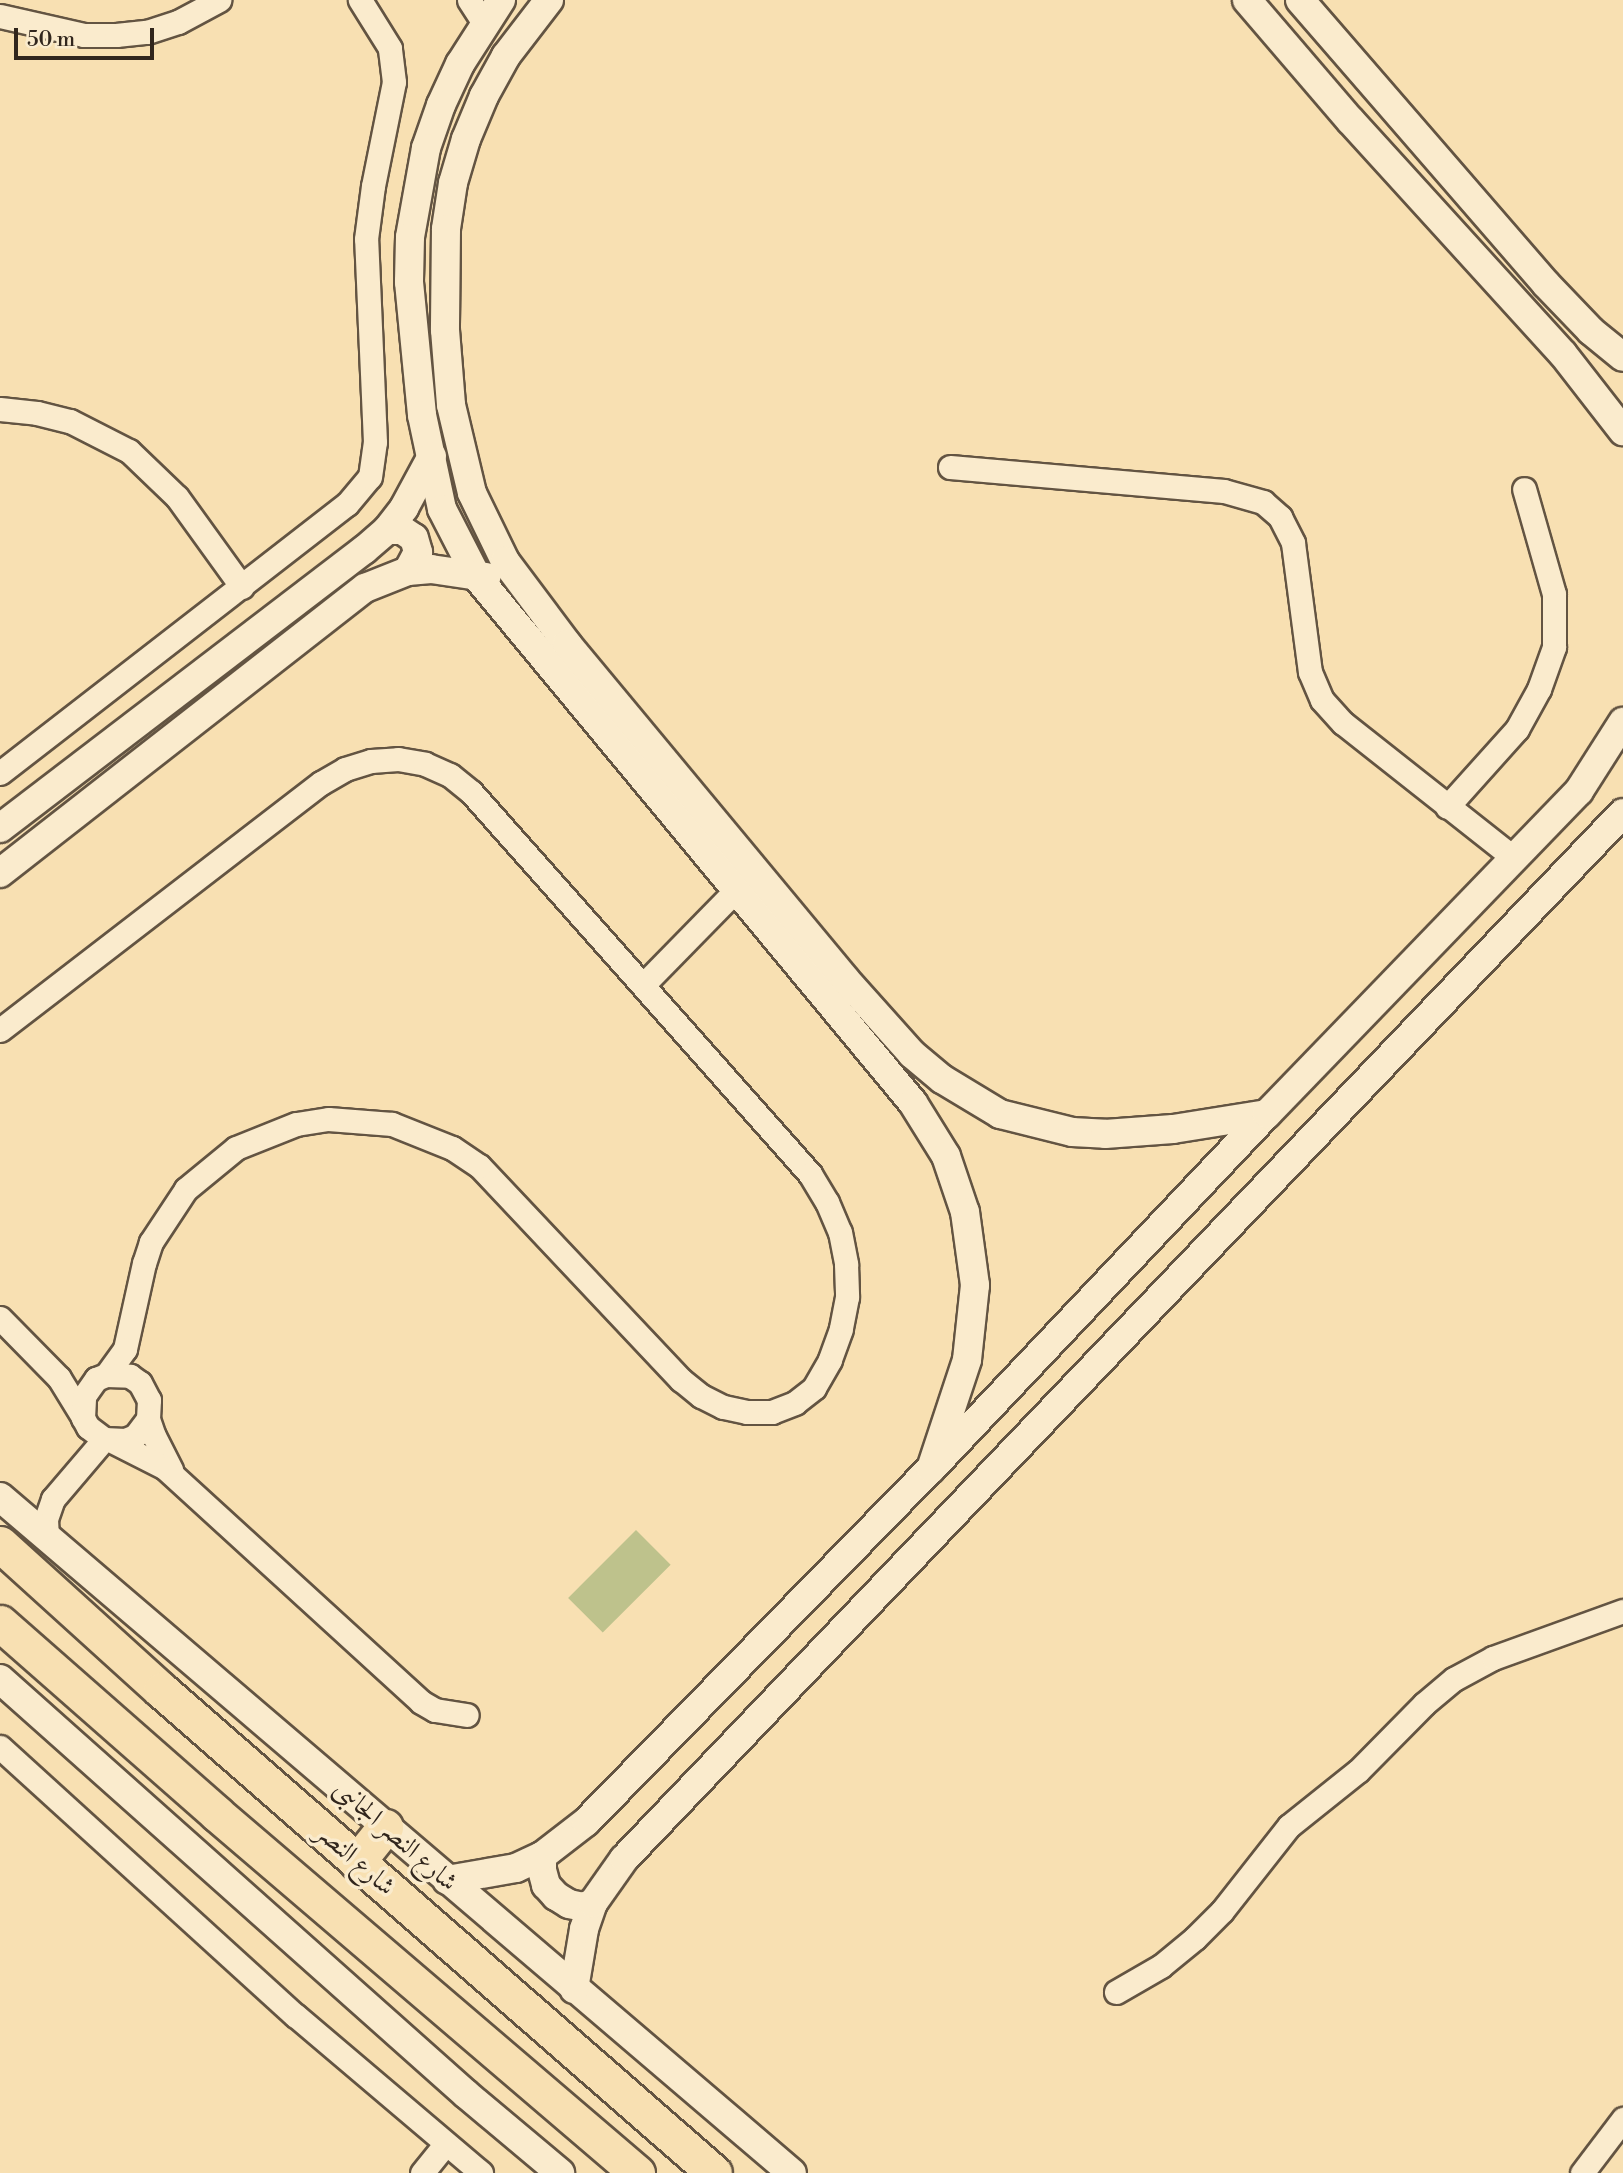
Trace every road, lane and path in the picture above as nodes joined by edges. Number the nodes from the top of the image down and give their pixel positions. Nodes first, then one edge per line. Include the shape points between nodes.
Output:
1 (219, 0) edge
2 (360, 0) edge
3 (500, 0) edge
4 (549, 0) edge
5 (1247, 0) edge
6 (1300, 0) edge
7 (476, 12) edge
8 (0, 16) edge
9 (1623, 357) edge
10 (0, 409) edge
11 (1623, 431) edge
12 (459, 443) junction
13 (430, 459) junction
14 (950, 467) dead end
15 (1524, 489) dead end
16 (387, 530) junction
17 (505, 561) junction
18 (408, 571) junction
19 (477, 577) junction
20 (242, 587) junction
21 (1623, 722) edge
22 (0, 773) edge
23 (1447, 807) junction
24 (1623, 813) edge
25 (0, 828) edge
26 (1515, 859) junction
27 (0, 873) edge
28 (736, 890) junction
29 (643, 985) junction
30 (0, 1030) edge
31 (1267, 1114) junction
32 (0, 1318) edge
33 (130, 1334) junction
34 (44, 1361) junction
35 (101, 1377) junction
36 (140, 1383) junction
37 (149, 1419) junction
38 (99, 1433) junction
39 (931, 1469) junction
40 (179, 1481) junction
41 (6, 1503) edge
42 (47, 1538) junction
43 (0, 1544) edge
44 (1623, 1611) edge
45 (0, 1623) edge
46 (0, 1679) edge
47 (467, 1715) dead end
48 (0, 1747) edge
49 (385, 1827) junction
50 (542, 1856) junction
51 (356, 1861) junction
52 (447, 1880) junction
53 (593, 1903) junction
54 (574, 1989) junction
55 (1116, 1992) dead end
56 (1623, 2119) edge
57 (445, 2145) junction
58 (469, 2170) edge
59 (422, 2173) edge
60 (560, 2173) edge
61 (637, 2173) edge
62 (714, 2173) edge
63 (792, 2173) edge
64 (1583, 2173) edge

1 - 8 street via 178,22 148,32 116,35 84,36
2 - 20 street via 386,41 394,73 366,239 375,460 360,492
3 - 7 street
4 - 12 street via 506,56 484,96 453,183 444,289 451,405
5 - 11 street via 1563,354
6 - 9 street via 1546,284
7 - 13 street via 426,148 410,237 413,327
10 - 20 street via 69,421 129,451 177,497
12 - 13 street via 442,447
12 - 17 street via 481,516
13 - 16 street
13 - 19 street via 442,509
14 - 23 street via 1224,491 1264,502 1280,517 1293,543 1310,673 1322,700 1343,723
15 - 23 street via 1553,594 1554,647 1539,689 1517,729
16 - 18 street via 408,533 417,545 417,559
16 - 25 street
17 - 19 street via 494,574
17 - 31 street via 567,644 845,979 894,1035 942,1079 1000,1114 1072,1132 1173,1129
18 - 19 street via 454,570
18 - 27 street via 365,588
19 - 28 street
20 - 22 street
21 - 26 street via 1579,791
23 - 26 street
24 - 53 street via 624,1859
26 - 31 street
28 - 29 street
28 - 39 street via 913,1103 946,1156 956,1182 971,1243 975,1285 971,1336
29 - 30 street via 471,792 450,775 398,759 345,769 312,789
29 - 33 street via 810,1174 840,1232 847,1297 841,1329 814,1388 795,1403 772,1412 747,1412 701,1396 479,1166 423,1134 360,1119 296,1124 246,1144 186,1189 151,1242
31 - 39 street
32 - 34 street
33 - 35 street via 125,1349
33 - 36 street
34 - 35 street via 61,1370
34 - 38 street
35 - 36 street via 130,1376
35 - 38 street via 84,1396
36 - 37 street via 149,1400
37 - 38 street via 135,1436
37 - 40 street
38 - 40 street via 149,1457
38 - 41 street via 44,1494 26,1506
38 - 42 street via 53,1499 46,1518
39 - 50 street via 586,1822
40 - 47 street via 421,1702 435,1710
41 - 42 street, شارع النصر الجانبى
42 - 49 street, شارع النصر الجانبى
43 - 51 main road, شارع النصر
44 - 55 street via 1493,1658 1454,1679 1358,1772 1289,1826 1195,1938 1161,1966
45 - 61 main road, شارع النصر
46 - 60 street
48 - 57 street
49 - 51 main road
49 - 52 street, شارع النصر الجانبى
50 - 52 street via 516,1868
50 - 53 street via 546,1885 556,1896 583,1907
51 - 62 main road, شارع النصر
52 - 54 street, شارع النصر الجانبى
53 - 54 street
54 - 63 street, شارع النصر الجانبى
56 - 64 street
57 - 58 street
57 - 59 street

